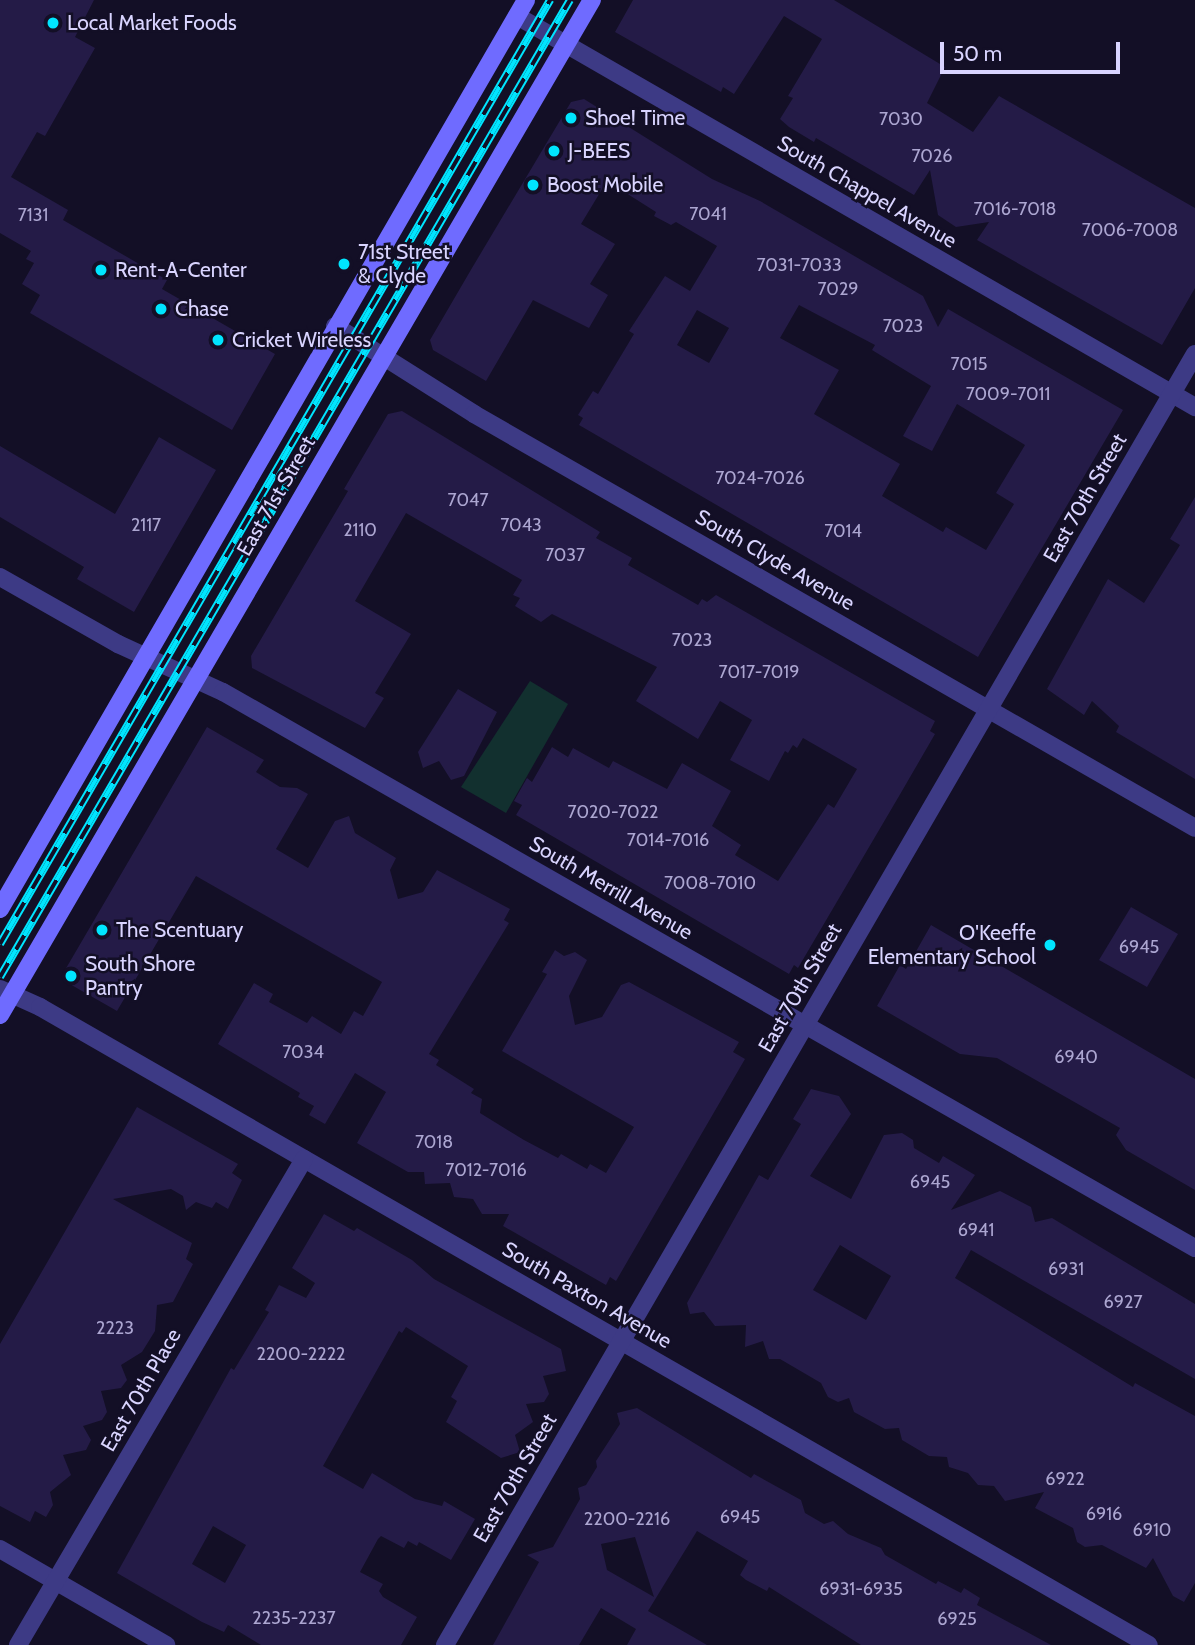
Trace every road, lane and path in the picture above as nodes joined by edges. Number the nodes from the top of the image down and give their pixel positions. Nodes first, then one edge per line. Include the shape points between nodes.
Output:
1 (526, 0) edge
2 (592, 0) edge
3 (517, 16) junction
4 (566, 44) junction
5 (335, 326) junction
6 (1195, 354) edge
7 (383, 358) junction
8 (1172, 394) junction
9 (1195, 407) edge
10 (0, 577) edge
11 (144, 657) junction
12 (195, 680) junction
13 (989, 709) junction
14 (1195, 828) edge
15 (0, 909) edge
16 (6, 992) edge
17 (0, 1014) edge
18 (805, 1025) junction
19 (304, 1159) junction
20 (1195, 1248) edge
21 (621, 1341) junction
22 (0, 1549) edge
23 (55, 1581) junction
24 (18, 1645) edge
25 (166, 1645) edge
26 (444, 1645) edge
27 (1149, 1645) edge

1 - 3 main road, East 71st Street
2 - 4 main road, East 71st Street
3 - 4 street, South Chappel Avenue
3 - 5 main road, East 71st Street
4 - 7 main road, East 71st Street
4 - 8 street, South Chappel Avenue
5 - 7 street, South Clyde Avenue
5 - 11 main road, East 71st Street
6 - 8 street, East 70th Street
7 - 12 main road, East 71st Street
7 - 13 street, South Clyde Avenue
8 - 9 street, South Chappel Avenue
8 - 13 street, East 70th Street
10 - 11 street, South Merrill Avenue
11 - 12 street, South Merrill Avenue
11 - 15 main road, East 71st Street
12 - 16 main road, East 71st Street
12 - 18 street, South Merrill Avenue
13 - 14 street, South Clyde Avenue
13 - 18 street, East 70th Street
16 - 17 main road, East 71st Street
16 - 19 street, South Paxton Avenue via 40,1007
18 - 20 street, South Merrill Avenue
18 - 21 street, East 70th Street
19 - 21 street, South Paxton Avenue
19 - 23 street, East 70th Place
21 - 26 street, East 70th Street
21 - 27 street, South Paxton Avenue
22 - 23 street
23 - 24 street, East 70th Place
23 - 25 street

